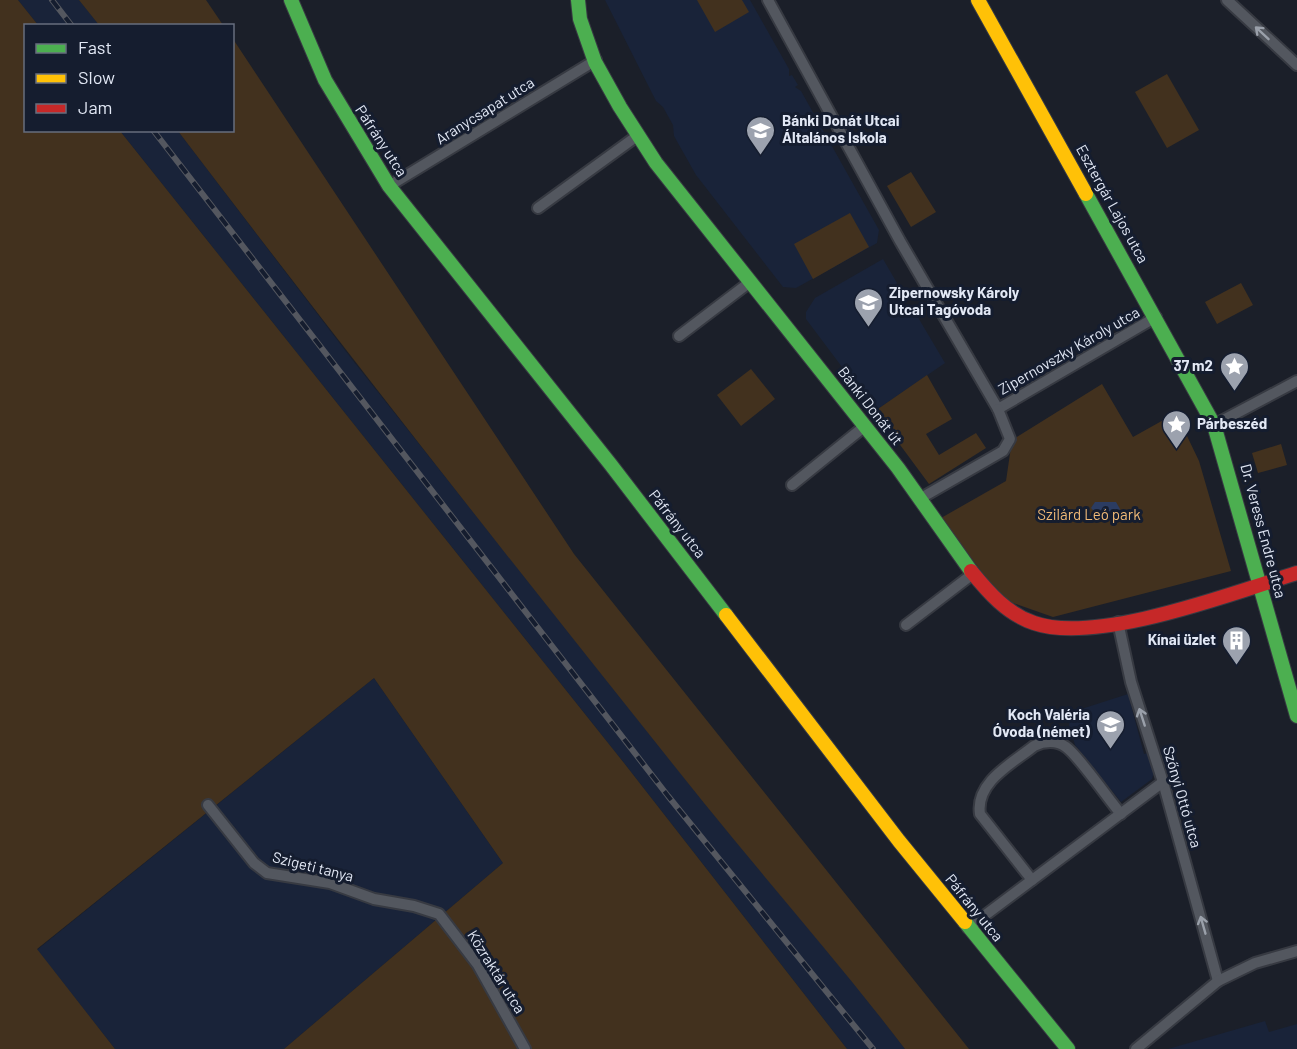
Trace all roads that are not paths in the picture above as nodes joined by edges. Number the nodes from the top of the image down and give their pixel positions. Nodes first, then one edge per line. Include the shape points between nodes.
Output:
1 (291, 0) edge
2 (579, 0) edge
3 (768, 0) edge
4 (978, 0) edge
5 (1227, 0) edge
6 (596, 60) junction
7 (1297, 65) edge
8 (637, 136) junction
9 (389, 186) junction
10 (538, 208) dead end
11 (750, 282) junction
12 (1156, 317) junction
13 (679, 336) dead end
14 (1297, 381) edge
15 (998, 409) junction
16 (1214, 425) junction
17 (865, 426) junction
18 (792, 485) dead end
19 (921, 498) junction
20 (974, 573) junction
21 (1297, 573) edge
22 (1259, 584) junction
23 (1118, 622) junction
24 (906, 625) dead end
25 (1297, 716) edge
26 (1163, 782) junction
27 (208, 804) dead end
28 (1121, 814) junction
29 (1032, 880) junction
30 (439, 914) joint
31 (968, 928) junction
32 (1297, 951) edge
33 (1218, 981) junction
34 (525, 1049) edge
35 (1068, 1049) edge
36 (1136, 1049) edge

1 - 9 street, Páfrány utca via 325,80
2 - 6 street, Bánki Donát út via 584,37
3 - 15 street, Zipernovszky Károly utca via 900,241
4 - 12 street, Esztergár Lajos utca
7 -> 5 street
6 - 8 street, Bánki Donát út
6 - 9 street, Aranycsapat utca
8 - 10 street
8 - 11 street, Bánki Donát út
9 - 31 street, Páfrány utca via 611,465
11 - 13 street
11 - 17 street, Bánki Donát út
12 - 15 street, Zipernovszky Károly utca
12 - 16 street, Esztergár Lajos utca
14 - 16 street
15 - 19 street via 1010,439 1004,451
16 - 22 street, Dr. Veress Endre utca
17 - 18 street
17 - 19 street, Bánki Donát út
19 - 20 street, Bánki Donát út
20 - 23 street, Bánki Donát út via 1006,608 1031,622 1074,628
20 - 24 street
21 - 22 street, Bánki Donát út
22 - 23 street, Bánki Donát út
22 - 25 street, Dr. Veress Endre utca
26 -> 23 street, Szőnyi Ottó utca via 1131,682
26 - 28 street
33 -> 26 street, Szőnyi Ottó utca
27 - 30 street, Szigeti tanya via 254,863 267,873 330,884
28 - 29 street
28 - 29 street via 1066,747 1051,742 1034,746 988,783 979,806 980,814
29 - 31 street
30 - 34 street, Közraktár utca via 478,965
31 - 35 street, Páfrány utca
32 - 33 street via 1255,963
33 - 36 street

